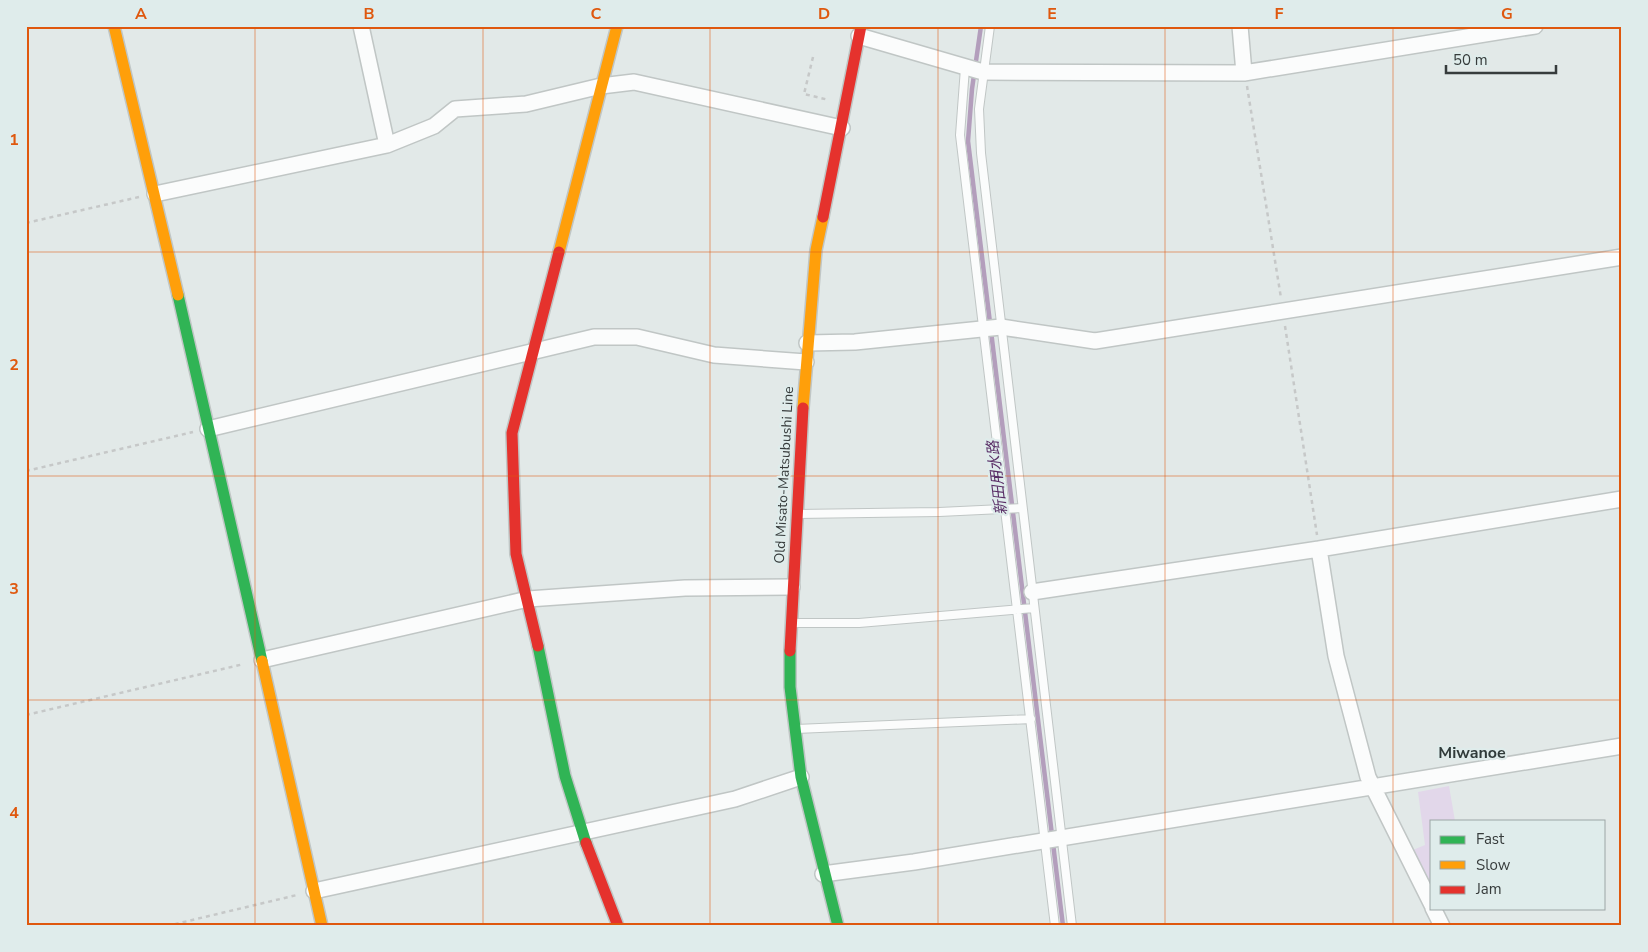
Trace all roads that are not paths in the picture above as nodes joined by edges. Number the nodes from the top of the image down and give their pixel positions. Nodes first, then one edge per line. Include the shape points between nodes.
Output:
1 (114, 26) edge
2 (361, 26) edge
3 (617, 26) edge
4 (990, 26) edge
5 (1240, 26) edge
6 (1535, 26) edge
7 (860, 31) edge
8 (965, 68) junction
9 (983, 72) junction
10 (1244, 72) junction
11 (601, 86) junction
12 (842, 128) junction
13 (387, 145) junction
14 (155, 194) junction
15 (1622, 257) edge
16 (1001, 327) junction
17 (983, 328) junction
18 (807, 343) junction
19 (533, 352) junction
20 (806, 362) junction
21 (995, 426) junction
22 (1012, 426) junction
23 (208, 429) junction
24 (1622, 499) edge
25 (1022, 508) junction
26 (1006, 509) junction
27 (797, 514) junction
28 (1319, 549) junction
29 (792, 587) junction
30 (1032, 592) junction
31 (528, 598) junction
32 (1034, 608) junction
33 (1016, 609) junction
34 (790, 623) junction
35 (262, 660) junction
36 (1032, 719) junction
37 (794, 729) junction
38 (1622, 746) edge
39 (801, 778) junction
40 (1372, 787) junction
41 (581, 831) junction
42 (1061, 837) junction
43 (1045, 840) junction
44 (823, 874) junction
45 (314, 892) junction
46 (1430, 903) edge
47 (1434, 910) edge
48 (322, 926) edge
49 (618, 926) edge
50 (838, 926) edge
51 (1055, 926) edge
52 (1072, 926) edge
53 (1442, 926) edge

1 - 14 street
2 - 13 street
3 - 11 street
4 - 9 lane
5 - 10 street
6 - 10 street
7 - 8 street
7 - 12 street, Old Misato-Matsubushi Line
8 - 9 street
8 - 17 lane via 960,136
9 - 10 street
9 - 16 lane via 979,109 981,153
11 - 12 street via 634,82
11 - 13 street via 526,104 455,109 434,126
11 - 19 street
12 - 18 street, Old Misato-Matsubushi Line via 816,250
13 - 14 street
14 - 23 street
15 - 16 street via 1095,341
16 - 17 street
16 - 22 lane
17 - 18 street via 854,342
17 - 21 lane
18 - 20 street, Old Misato-Matsubushi Line
19 - 20 street via 594,338 637,338 714,355
19 - 23 street
19 - 31 street via 512,433 516,554
20 - 27 street, Old Misato-Matsubushi Line
21 - 22 lane
21 - 26 lane
22 - 25 lane
23 - 35 street
24 - 28 street
25 - 26 lane
25 - 30 lane
26 - 27 lane
26 - 33 lane
27 - 29 street, Old Misato-Matsubushi Line
28 - 30 street
28 - 40 street via 1336,656
29 - 31 street via 685,588
29 - 34 street, Old Misato-Matsubushi Line
30 - 32 lane
31 - 35 street
31 - 41 street via 565,776
32 - 33 lane
32 - 42 lane
33 - 34 lane via 858,623
33 - 36 lane
34 - 37 street, Old Misato-Matsubushi Line
35 - 45 street
36 - 37 lane
36 - 43 lane
37 - 39 street, Old Misato-Matsubushi Line
38 - 40 street
39 - 41 street via 735,798
39 - 44 street, Old Misato-Matsubushi Line
40 - 42 street
40 - 46 street
41 - 45 street
41 - 49 street
42 - 43 street
42 - 52 lane
43 - 44 street
43 - 51 lane
44 - 50 street, Old Misato-Matsubushi Line
45 - 48 street
47 - 53 street

